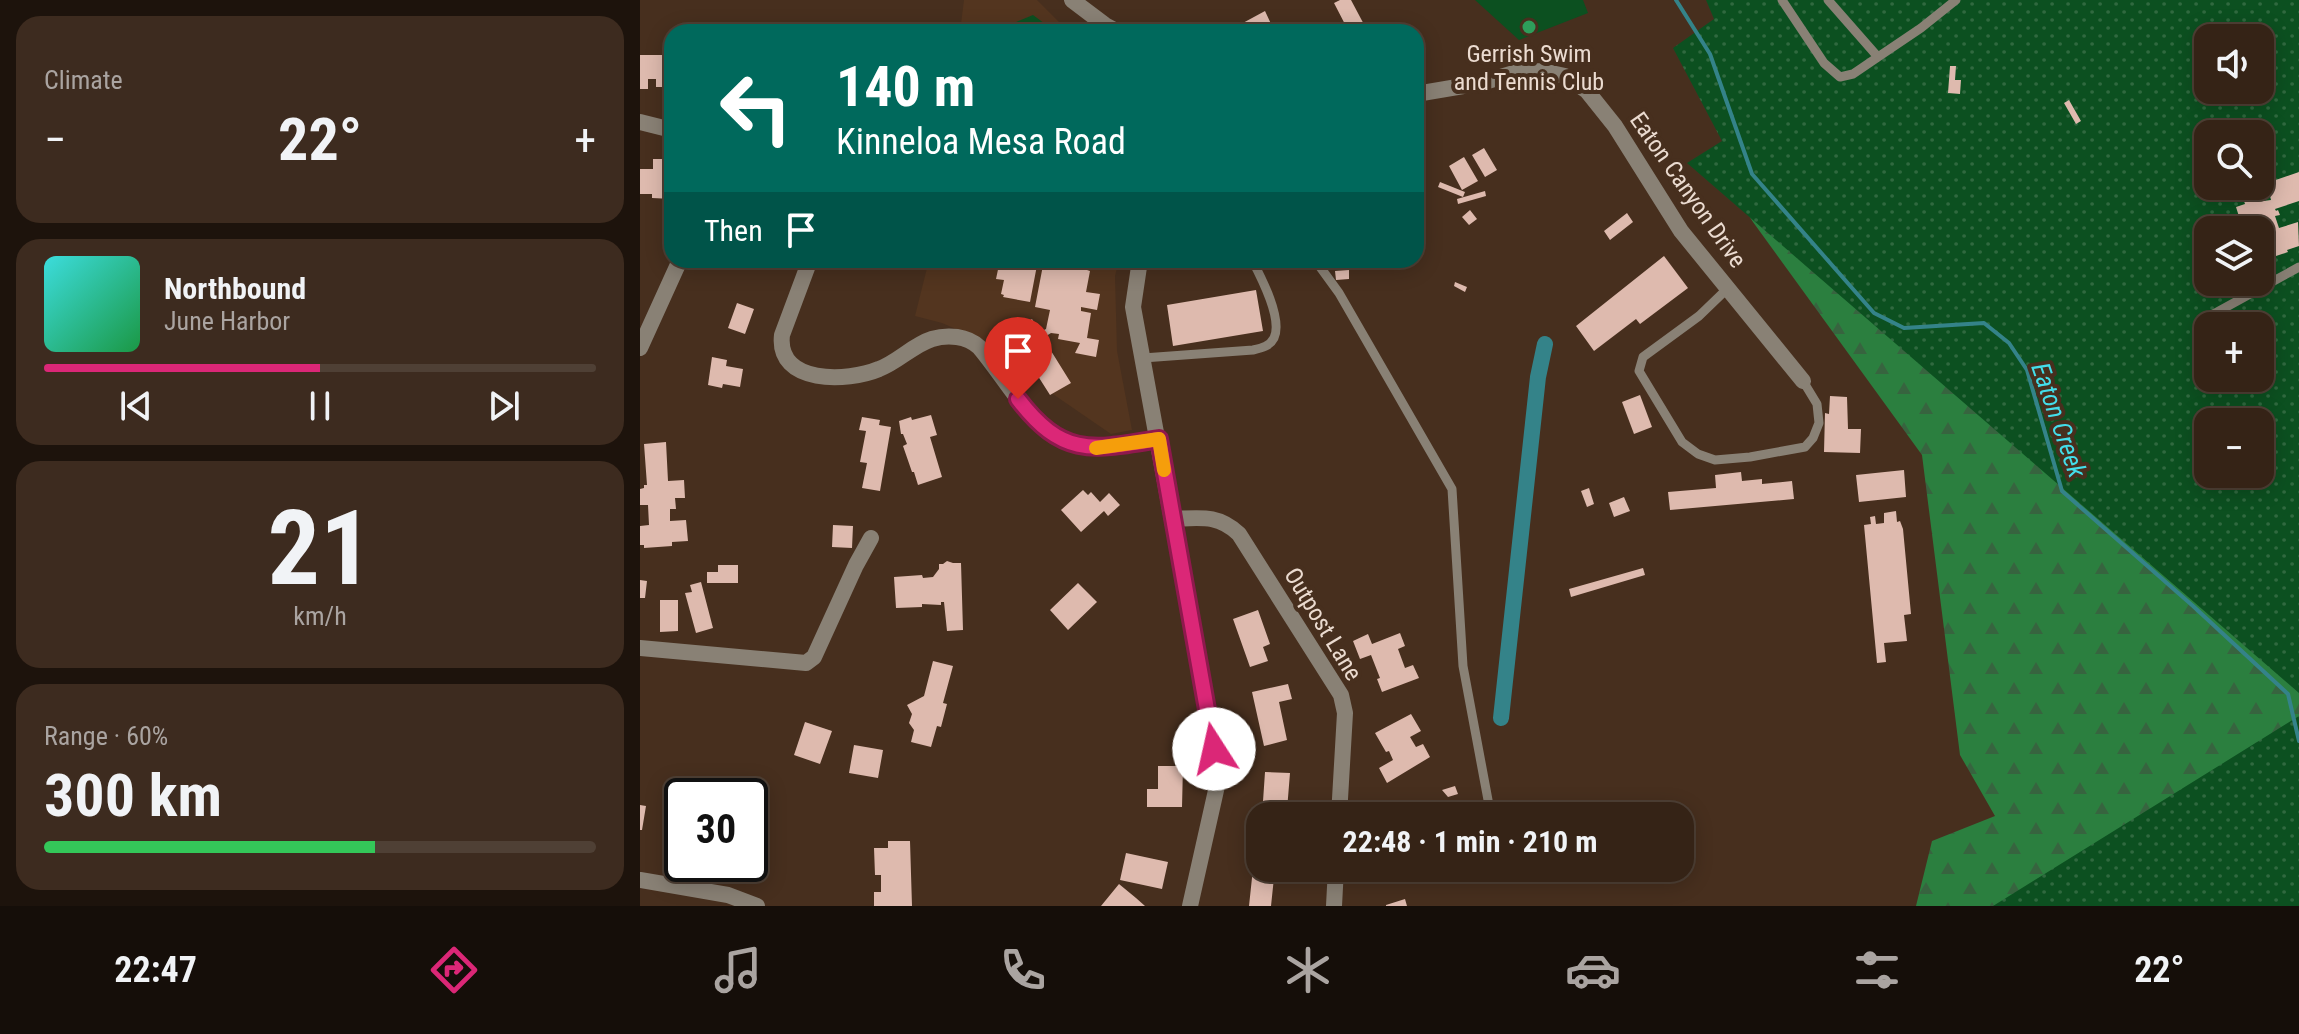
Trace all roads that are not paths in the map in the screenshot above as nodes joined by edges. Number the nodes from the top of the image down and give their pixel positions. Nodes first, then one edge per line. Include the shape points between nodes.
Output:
1 (1072, 0) edge
2 (1782, 0) edge
3 (1828, 0) edge
4 (1956, 0) edge
5 (1104, 24) edge
6 (1878, 57) junction
7 (1424, 93) edge
8 (640, 122) edge
9 (664, 128) edge
10 (2299, 267) edge
11 (676, 268) edge
12 (807, 268) edge
13 (1139, 268) edge
14 (1256, 268) edge
15 (1321, 268) edge
16 (1727, 289) junction
17 (2217, 312) edge
18 (640, 348) edge
19 (1143, 358) junction
20 (1803, 381) joint
21 (1159, 439) junction
22 (1173, 519) junction
23 (871, 538) dead end
24 (640, 648) edge
25 (1340, 802) edge
26 (1488, 802) edge
27 (640, 880) edge
28 (1335, 882) edge
29 (757, 906) edge
30 (1190, 906) edge
31 (1334, 906) edge

1 - 5 street
2 - 6 lane via 1824,63 1840,77
3 - 6 lane
4 - 6 lane
7 - 16 street, Eaton Canyon Drive via 1514,73 1565,76 1587,91 1615,126 1681,231
8 - 9 street
10 - 17 lane
11 - 18 street
12 - 21 street via 781,345 801,372 827,377 871,372 931,339 961,337 979,347 1035,420 1064,440 1096,448
13 - 19 street via 1133,307
14 - 19 lane via 1274,312 1276,331 1269,345
15 - 26 lane via 1452,489 1463,666
16 - 20 street, Eaton Canyon Drive
16 - 20 lane via 1643,357 1639,371 1682,442 1715,460 1805,447 1819,423 1817,404
19 - 21 street
21 - 22 street
22 - 25 street, Outpost Lane via 1209,518 1239,534 1341,695 1345,713
22 - 30 street via 1219,777
23 - 24 street via 814,657 806,663
27 - 29 street via 728,895
28 - 31 street

